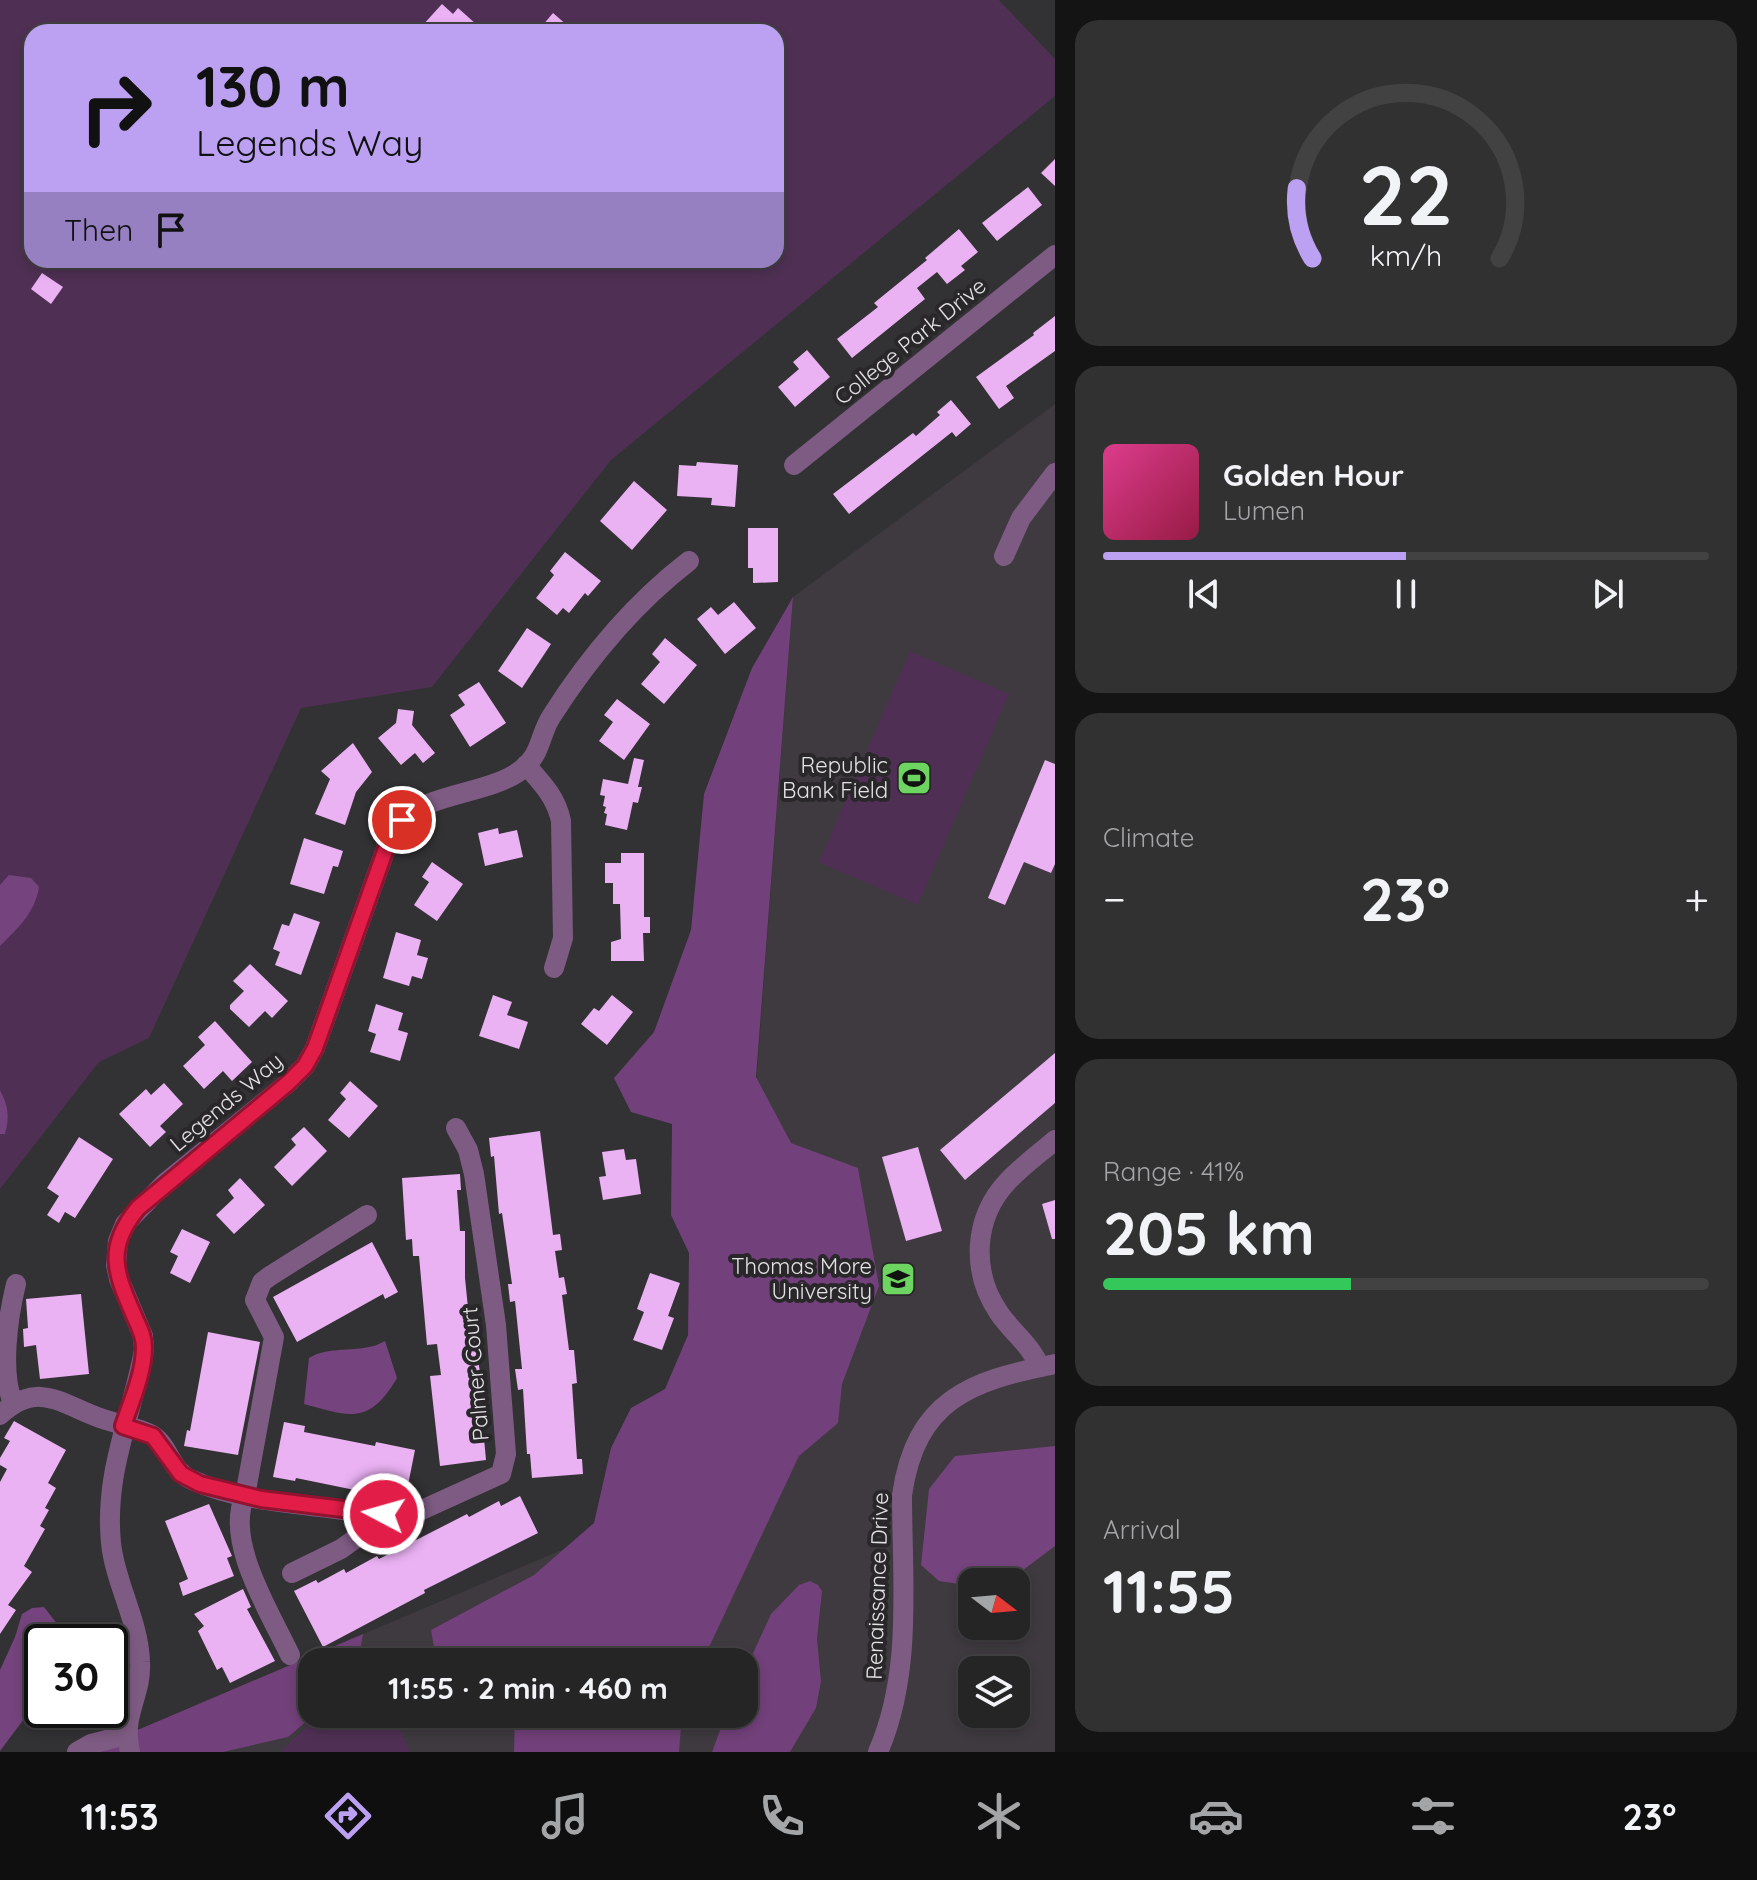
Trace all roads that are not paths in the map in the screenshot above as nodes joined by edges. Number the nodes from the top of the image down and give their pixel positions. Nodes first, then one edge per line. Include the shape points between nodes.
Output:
1 (1055, 255) edge
2 (794, 465) dead end
3 (1055, 473) edge
4 (1004, 556) dead end
5 (689, 561) dead end
6 (526, 765) junction
7 (554, 968) dead end
8 (456, 1128) dead end
9 (1055, 1140) edge
10 (367, 1215) dead end
11 (16, 1284) dead end
12 (1048, 1365) edge
13 (7, 1409) edge
14 (123, 1426) junction
15 (245, 1496) junction
16 (364, 1512) junction
17 (292, 1573) dead end
18 (290, 1655) dead end
19 (128, 1743) edge
20 (77, 1752) edge
21 (878, 1752) edge

1 - 2 street, College Park Drive
3 - 4 street via 1021,518
5 - 6 street via 603,642 548,721 541,747
6 - 7 street via 550,792 561,821 563,938
6 - 14 street, Legends Way via 505,780 417,809 402,820 389,840 305,1066 165,1183 125,1224 116,1265 144,1350
8 - 16 street, Palmer Court via 474,1174 496,1325 506,1464 501,1474 485,1483 415,1513
9 - 12 street via 1000,1190 985,1216 978,1255 1001,1317
10 - 15 street via 270,1276 258,1289 255,1300 274,1337
11 - 13 street via 4,1362
12 - 21 street, Renaissance Drive via 959,1395 935,1413 918,1437 902,1495 901,1667 893,1713
13 - 14 street, Palmer Court via 28,1398 58,1399
14 - 15 street, Palmer Court via 153,1436 188,1479
14 - 19 street, Legends Way via 111,1490 111,1541 141,1664
15 - 16 street, Palmer Court
15 - 18 street via 239,1509 242,1541
16 - 17 street via 359,1536
19 - 20 street via 91,1744

